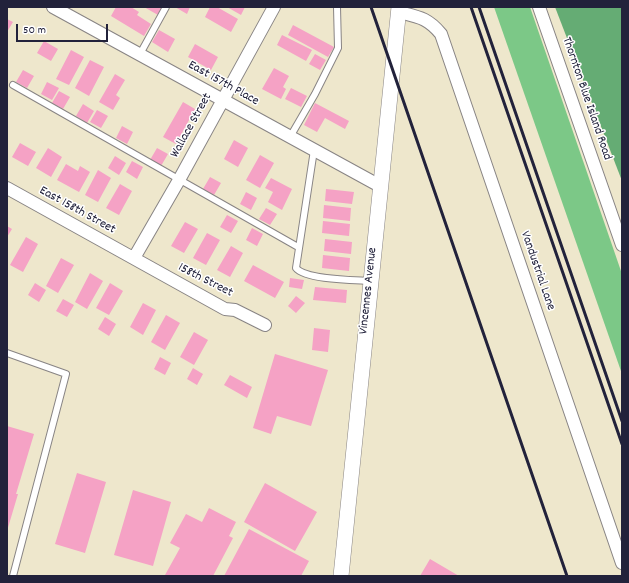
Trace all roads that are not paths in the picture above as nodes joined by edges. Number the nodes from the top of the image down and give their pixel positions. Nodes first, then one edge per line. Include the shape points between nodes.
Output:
1 (166, 7) edge
2 (274, 7) edge
3 (337, 7) edge
4 (539, 7) edge
5 (57, 8) edge
6 (399, 10) edge
7 (140, 54) junction
8 (13, 85) dead end
9 (223, 100) junction
10 (290, 137) junction
11 (314, 150) junction
12 (179, 180) junction
13 (380, 186) junction
14 (7, 188) edge
15 (622, 245) edge
16 (298, 247) junction
17 (134, 258) junction
18 (370, 281) junction
19 (264, 325) dead end
20 (7, 353) edge
21 (622, 563) edge
22 (13, 576) edge
23 (341, 576) edge

1 - 7 lane
2 - 9 street, Wallace Street
3 - 10 lane via 338,48
4 - 15 street, Thornton Blue Island Road
5 - 7 street, East 157th Place
6 - 13 street, Vincennes Avenue
6 - 21 street, Vandustrial Lane via 432,23 441,34
7 - 9 street, East 157th Place
8 - 12 lane
9 - 10 street, East 157th Place
9 - 12 street, Wallace Street
10 - 11 street, East 157th Place
11 - 13 street, East 157th Place
11 - 16 lane
12 - 16 lane
12 - 17 street, Wallace Street
13 - 18 street, Vincennes Avenue
14 - 17 street, East 158th Street
16 - 18 lane via 296,268 299,272 311,276
17 - 19 street, 158th Street via 225,309 235,310
18 - 23 street, Vincennes Avenue
20 - 22 lane via 66,374

